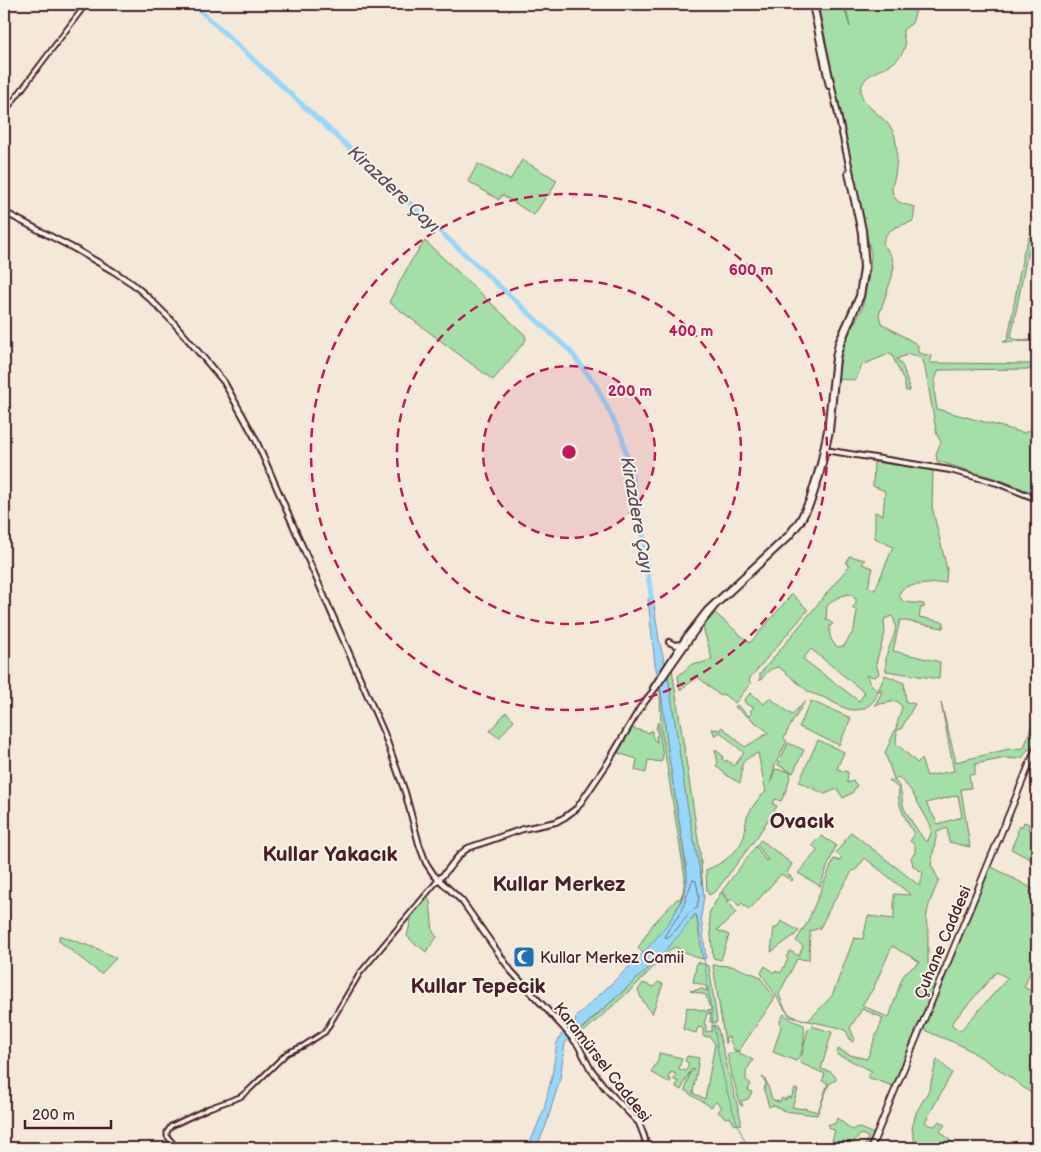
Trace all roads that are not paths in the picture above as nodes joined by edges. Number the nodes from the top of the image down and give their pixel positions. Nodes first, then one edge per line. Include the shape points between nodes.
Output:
1 (86, 4) edge
2 (813, 4) edge
3 (4, 113) edge
4 (4, 212) edge
5 (828, 441) junction
6 (825, 450) junction
7 (839, 452) junction
8 (824, 461) junction
9 (1037, 499) edge
10 (669, 642) dead end
11 (681, 644) junction
12 (670, 665) junction
13 (1037, 746) edge
14 (438, 878) junction
15 (177, 1148) edge
16 (647, 1148) edge
17 (871, 1148) edge

1 - 3 street
2 - 5 main road via 863,230 866,268 861,296 837,358
2 - 6 main road via 861,233 863,268 858,296 838,343
4 - 14 main road, Karamürsel Caddesi via 133,284 173,322 224,382 255,438 384,733 405,792 422,856
5 - 6 main road
5 - 7 main road
6 - 7 main road
6 - 8 main road
6 - 11 main road via 809,500 796,525 711,606
7 - 8 main road via 830,454
7 - 9 main road via 950,470 998,483
8 - 12 main road via 811,503 797,528 716,605
10 - 11 main road via 675,646
11 - 12 main road
12 - 14 main road via 574,811 556,822 523,829 468,848
13 - 17 main road, Çuhane Caddesi
14 - 15 street via 360,974 326,1031 287,1053 240,1096 171,1126 167,1136
14 - 16 main road, Karamürsel Caddesi via 467,906 516,977 575,1041 601,1083 639,1123

